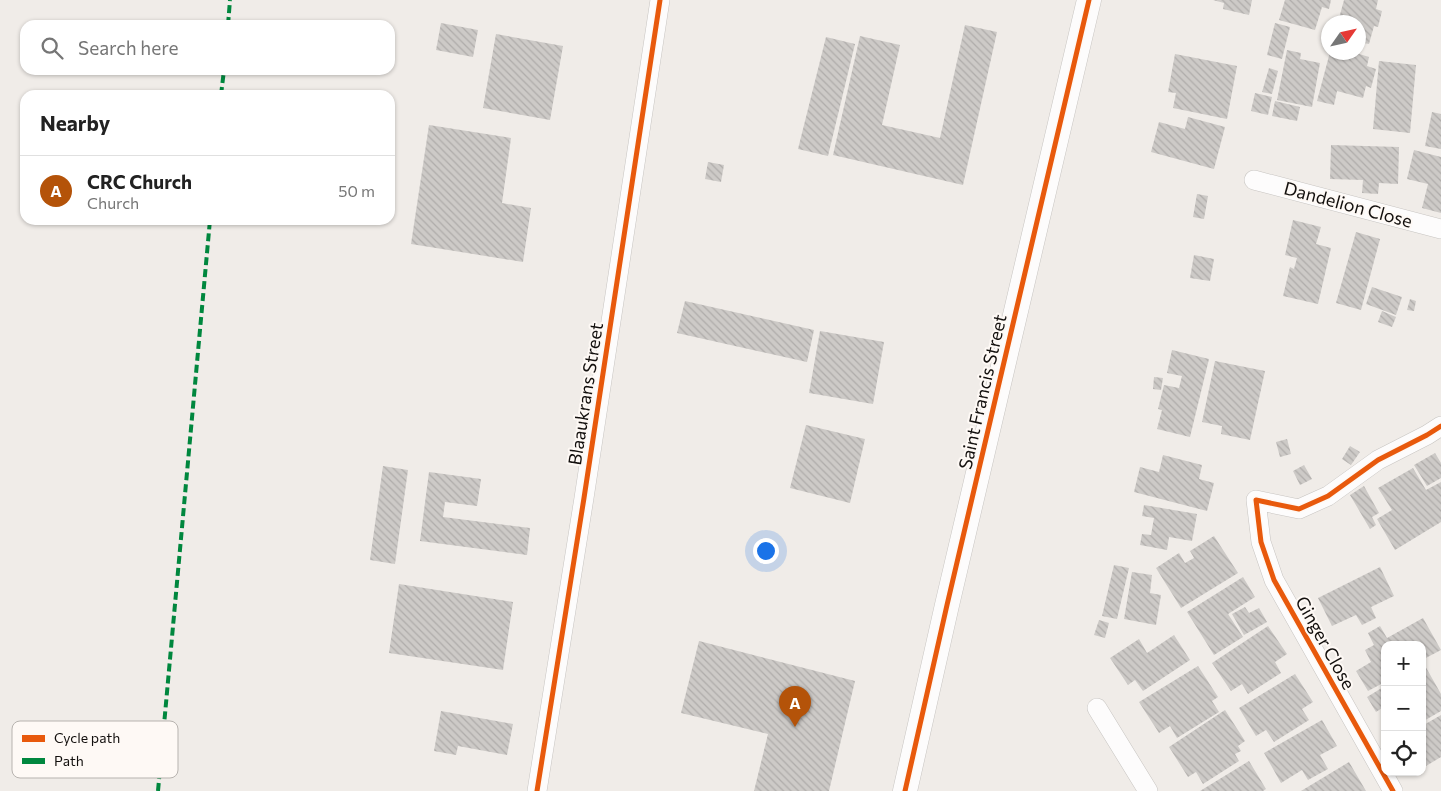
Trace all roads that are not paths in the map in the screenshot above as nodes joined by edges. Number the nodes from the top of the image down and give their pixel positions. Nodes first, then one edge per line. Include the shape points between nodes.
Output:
1 (660, 0) edge
2 (1089, 0) edge
3 (1254, 180) dead end
4 (1441, 229) edge
5 (1441, 426) edge
6 (1097, 708) dead end
7 (537, 791) edge
8 (905, 791) edge
9 (1148, 791) edge
10 (1393, 791) edge

1 - 7 street, Blaaukrans Street
2 - 8 street, Saint Francis Street
3 - 4 street, Dandelion Close
5 - 10 street, Ginger Close via 1378,460 1328,496 1299,509 1256,500 1260,542 1274,580
6 - 9 street

